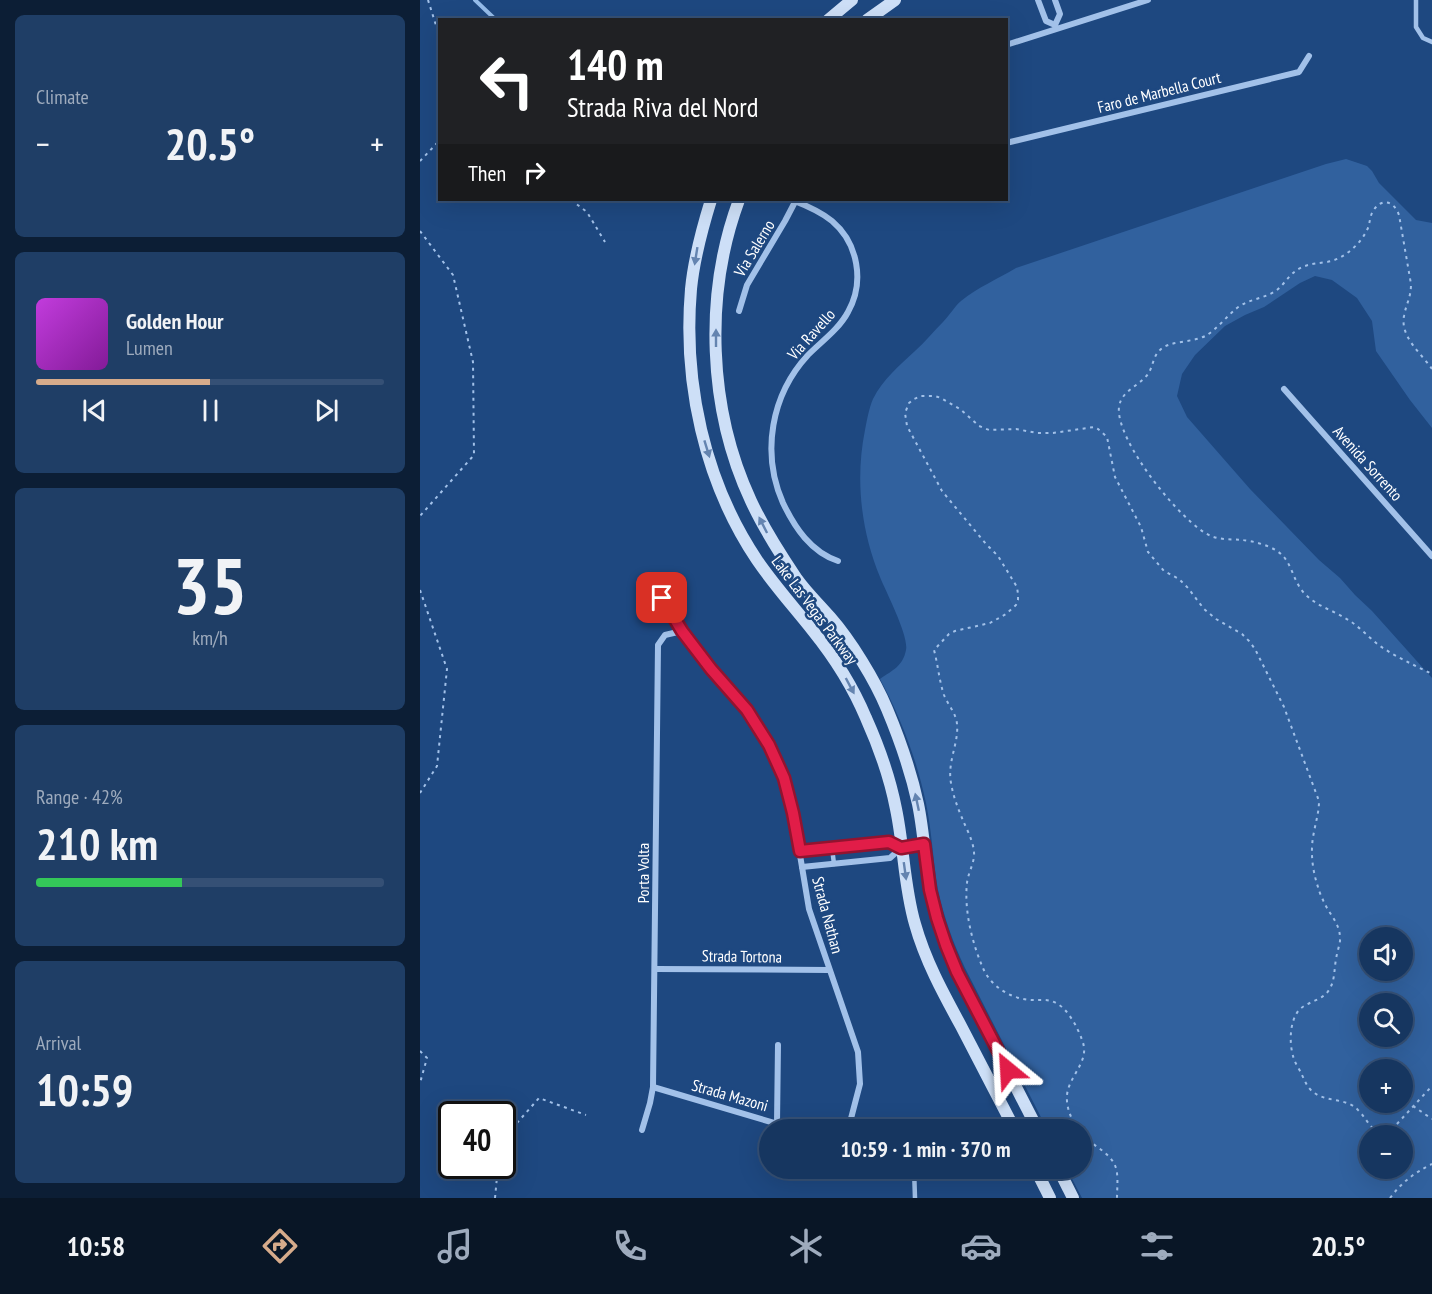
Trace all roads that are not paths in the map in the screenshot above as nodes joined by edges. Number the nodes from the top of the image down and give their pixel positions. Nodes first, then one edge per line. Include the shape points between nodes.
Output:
1 (852, 0) edge
2 (1038, 0) edge
3 (1055, 0) edge
4 (1148, 0) edge
5 (1416, 0) edge
6 (886, 2) edge
7 (830, 18) edge
8 (869, 18) edge
9 (1056, 27) junction
10 (1432, 42) edge
11 (1008, 44) edge
12 (1309, 56) dead end
13 (1008, 143) edge
14 (711, 201) edge
15 (740, 201) edge
16 (794, 201) edge
17 (796, 201) edge
18 (739, 311) dead end
19 (1284, 389) dead end
20 (1432, 556) edge
21 (838, 561) dead end
22 (662, 598) dead end
23 (682, 631) junction
24 (924, 844) junction
25 (832, 848) junction
26 (901, 848) junction
27 (800, 851) junction
28 (834, 864) junction
29 (802, 867) junction
30 (656, 969) junction
31 (829, 970) junction
32 (778, 1045) dead end
33 (653, 1087) junction
34 (763, 1119) edge
35 (777, 1119) edge
36 (851, 1119) edge
37 (1009, 1119) edge
38 (1032, 1119) edge
39 (642, 1130) dead end
40 (914, 1179) edge
41 (1040, 1179) edge
42 (1064, 1179) edge
43 (915, 1198) edge
44 (1050, 1198) edge
45 (1073, 1198) edge

1 - 7 street
2 - 9 street via 1046,21
3 - 9 street via 1060,14
4 - 9 street
5 - 10 lane via 1416,27 1423,38
6 - 8 street
9 - 11 street
12 - 13 street, Faro de Marbella Court via 1299,72
14 -> 26 street, Lake Las Vegas Parkway via 691,287 689,335 700,428 732,517 756,558 843,673 866,716 886,771
24 -> 15 street, Lake Las Vegas Parkway via 905,755 886,706 862,661 772,542 750,500 734,455 722,408 716,312 722,265
16 - 18 street, Via Salerno via 747,285
17 - 21 street, Via Ravello via 838,226 855,255 858,280 844,319 800,364 784,390 774,419 772,464 779,494 804,538 819,552
19 - 20 street, Avenida Sorrento
22 - 23 street, Strada Nathan
23 - 27 street, Strada Nathan via 747,710 769,745 784,778
23 - 30 street, Porta Volta via 665,635 658,645
24 - 26 street
24 - 38 street, Lake Las Vegas Parkway via 930,890 946,945
25 - 26 street via 889,842
25 - 27 street
25 - 28 lane
26 - 28 street via 890,858
26 -> 37 street, Lake Las Vegas Parkway via 908,894 925,953
27 - 29 street, Strada Nathan
28 - 29 street
29 - 31 street, Strada Nathan via 809,909
30 - 31 street, Strada Tortona
30 - 33 street, Porta Volta
31 - 36 street, Strada Nathan via 858,1052 860,1084
32 - 35 street
33 - 34 street, Strada Mazoni
33 - 39 street, Porta Volta
40 - 43 lane
41 - 44 street
42 - 45 street

